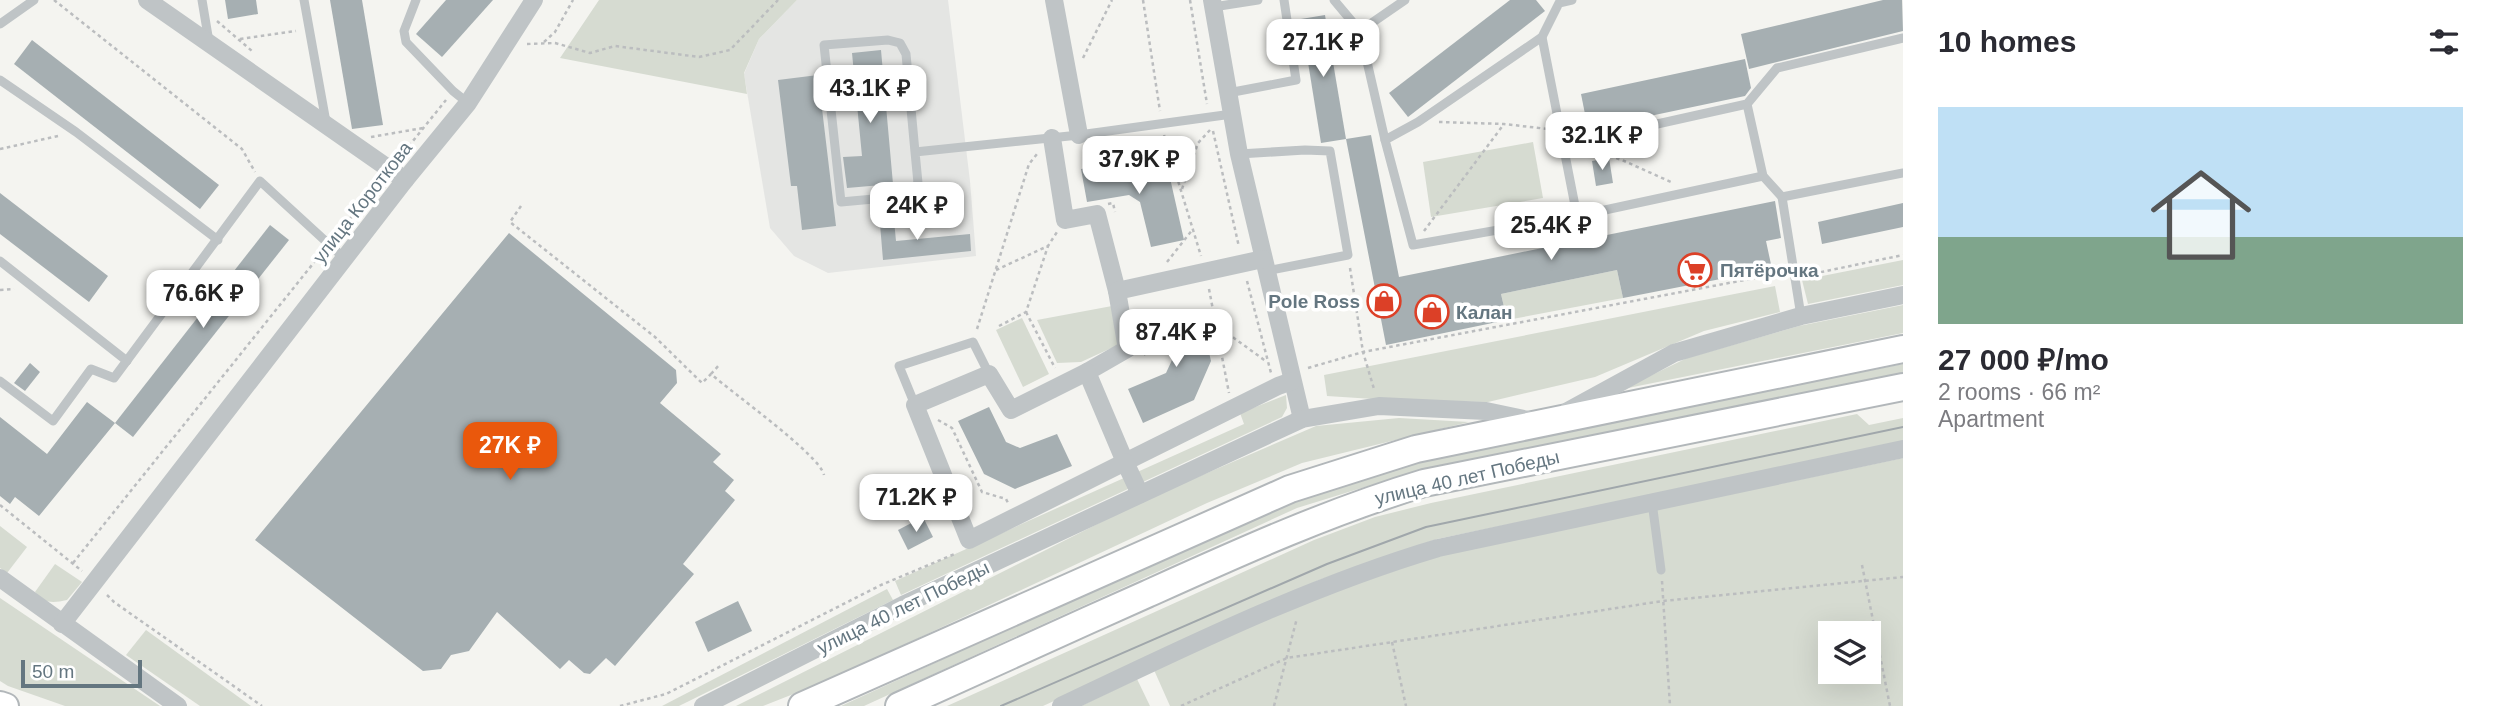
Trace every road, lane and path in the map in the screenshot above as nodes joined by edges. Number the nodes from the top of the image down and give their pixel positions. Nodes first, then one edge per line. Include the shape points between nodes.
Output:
1 (34, 0) edge
2 (54, 0) edge
3 (147, 0) edge
4 (202, 0) edge
5 (304, 0) edge
6 (416, 0) edge
7 (534, 0) edge
8 (573, 0) edge
9 (778, 0) edge
10 (1054, 0) edge
11 (1143, 0) edge
12 (1190, 0) edge
13 (1258, 0) edge
14 (1284, 0) edge
15 (1334, 0) edge
16 (1405, 0) edge
17 (1572, 0) edge
18 (1213, 4) edge
19 (0, 24) edge
20 (309, 29) junction
21 (1360, 31) junction
22 (1542, 37) junction
23 (1903, 38) edge
24 (544, 42) junction
25 (209, 44) junction
26 (503, 50) junction
27 (0, 79) edge
28 (453, 91) junction
29 (1228, 93) junction
30 (468, 103) junction
31 (1748, 104) junction
32 (1232, 114) junction
33 (1209, 117) junction
34 (1418, 122) junction
35 (1162, 124) junction
36 (1504, 124) junction
37 (327, 127) junction
38 (423, 128) junction
39 (1560, 131) junction
40 (76, 132) junction
41 (1079, 135) junction
42 (1052, 138) junction
43 (359, 139) dead end
44 (1385, 140) junction
45 (1566, 144) junction
46 (0, 149) edge
47 (915, 152) junction
48 (1239, 154) junction
49 (389, 169) junction
50 (1903, 173) edge
51 (1763, 176) junction
52 (405, 180) junction
53 (260, 181) junction
54 (1181, 191) dead end
55 (1694, 191) junction
56 (1782, 197) junction
57 (521, 206) dead end
58 (1577, 216) junction
59 (1065, 220) junction
60 (218, 240) junction
61 (329, 244) junction
62 (1048, 246) junction
63 (1413, 246) junction
64 (1348, 255) junction
65 (1903, 256) edge
66 (344, 258) junction
67 (0, 261) edge
68 (1242, 263) junction
69 (1265, 265) junction
70 (996, 270) junction
71 (1795, 277) junction
72 (1117, 291) junction
73 (1903, 295) edge
74 (1137, 301) dead end
75 (1026, 312) junction
76 (1801, 316) junction
77 (1216, 325) dead end
78 (999, 326) dead end
79 (973, 342) junction
80 (1903, 349) edge
81 (1363, 352) junction
82 (1135, 359) dead end
83 (127, 360) junction
84 (1269, 363) junction
85 (720, 364) dead end
86 (1308, 368) dead end
87 (1087, 372) junction
88 (711, 374) junction
89 (989, 374) junction
90 (1273, 379) dead end
91 (0, 381) edge
92 (1292, 381) junction
93 (1063, 384) junction
94 (1903, 387) edge
95 (915, 405) junction
96 (1379, 407) junction
97 (934, 417) dead end
98 (1302, 419) junction
99 (1545, 423) junction
100 (1903, 449) edge
101 (1125, 462) junction
102 (824, 475) dead end
103 (1140, 494) junction
104 (1006, 499) dead end
105 (1652, 502) junction
106 (0, 505) edge
107 (73, 563) junction
108 (1862, 565) dead end
109 (1661, 570) joint
110 (1903, 577) edge
111 (0, 578) edge
112 (1865, 580) junction
113 (93, 581) junction
114 (1303, 596) junction
115 (1663, 601) junction
116 (62, 624) junction
117 (1392, 642) junction
118 (1287, 658) junction
119 (648, 699) dead end
120 (0, 704) edge
121 (6, 706) edge
122 (178, 706) edge
123 (262, 706) edge
124 (620, 706) edge
125 (703, 706) edge
126 (802, 706) edge
127 (899, 706) edge
128 (1061, 706) edge
129 (1181, 706) edge
130 (1274, 706) edge
131 (1406, 706) edge
132 (1670, 706) edge
133 (1890, 706) edge

1 - 19 lane
2 - 53 path via 242,149
3 - 25 street
4 - 25 lane
5 - 20 lane
6 - 28 lane via 404,31 406,42
7 - 26 street, улица Короткова
8 - 24 path
9 - 24 path via 730,50 699,57 615,46 590,52
10 - 41 street
11 - 35 path
12 - 33 path
13 - 18 lane
14 - 29 lane via 1296,80
15 - 21 lane
16 - 21 lane
17 - 22 lane via 1559,2
18 - 29 street
20 - 25 path
20 - 37 lane
21 - 44 lane
22 - 34 lane
22 - 39 lane
23 - 31 lane via 1777,68
24 - 26 path
25 - 37 street
26 - 30 street, улица Короткова
27 - 40 lane
28 - 30 lane
28 - 38 path
29 - 32 street
30 - 52 street, улица Короткова
31 - 45 lane
31 - 51 lane
32 - 33 lane
32 - 48 street
33 - 35 lane
34 - 36 path
34 - 44 lane
35 - 41 lane
36 - 39 path
36 - 63 path
37 - 49 street
38 - 43 path
38 - 49 path
39 - 45 lane
40 - 46 path
40 - 60 lane
41 - 42 lane
42 - 47 lane
42 - 59 street
42 - 70 path via 1029,164
44 - 63 lane
45 - 55 path via 1622,160
45 - 58 lane
47 - 47 lane via 906,54 900,43 824,45 841,202 906,197 918,183
48 - 64 lane via 1330,151
48 - 69 street
49 - 52 street
49 - 61 path
50 - 56 lane
51 - 55 lane
51 - 56 lane
52 - 66 street, улица Короткова
53 - 60 lane
53 - 61 lane
54 - 68 path via 1198,143 1212,127
55 - 58 lane
56 - 71 lane
57 - 88 path via 510,222 655,337 702,383
58 - 63 lane
59 - 62 path
59 - 72 street via 1097,214
60 - 83 lane
61 - 66 lane
61 - 107 path
62 - 70 path
62 - 75 path
64 - 69 lane
64 - 81 path
65 - 71 path
66 - 113 street, улица Короткова
67 - 83 lane
68 - 69 street
68 - 72 street
68 - 84 path
69 - 92 street
70 - 79 path
71 - 76 lane
71 - 81 path via 1766,276
72 - 87 street via 1127,349
73 - 76 street, улица 40 лет Победы
74 - 82 path via 1147,353
75 - 78 path
75 - 93 path
76 - 99 street, улица 40 лет Победы via 1674,353
77 - 84 path
79 - 89 lane
79 - 95 lane via 899,366
80 - 99 main road, улица 40 лет Победы
81 - 86 path
81 - 96 path
83 - 91 lane via 114,377 91,369 53,421
84 - 90 path
85 - 88 path
87 - 93 street
87 - 101 street
88 - 102 path via 809,455
89 - 93 street via 1011,410
89 - 95 street
92 - 98 street
92 - 101 street
94 - 127 main road, улица 40 лет Победы via 1424,483 1362,502
95 - 101 street via 969,540
96 - 98 street, улица 40 лет Победы
96 - 99 street, улица 40 лет Победы via 1486,411
97 - 104 path via 952,428 982,492
98 - 103 street, улица 40 лет Победы
99 - 126 main road, улица 40 лет Победы via 1416,449 1290,489
100 - 105 street
101 - 103 street
103 - 125 street, улица 40 лет Победы via 903,605
105 - 109 lane
105 - 114 street via 1438,548
106 - 107 path
107 - 113 path
108 - 112 path
109 - 115 path
110 - 112 path
111 - 116 street
112 - 115 path
112 - 133 path
113 - 116 street, улица Короткова
113 - 123 path via 114,602
114 - 118 path
114 - 128 street
115 - 117 path
115 - 132 path
116 - 122 street
117 - 118 path
117 - 131 path
118 - 129 path
118 - 130 path
119 - 124 path
120 - 121 main road

